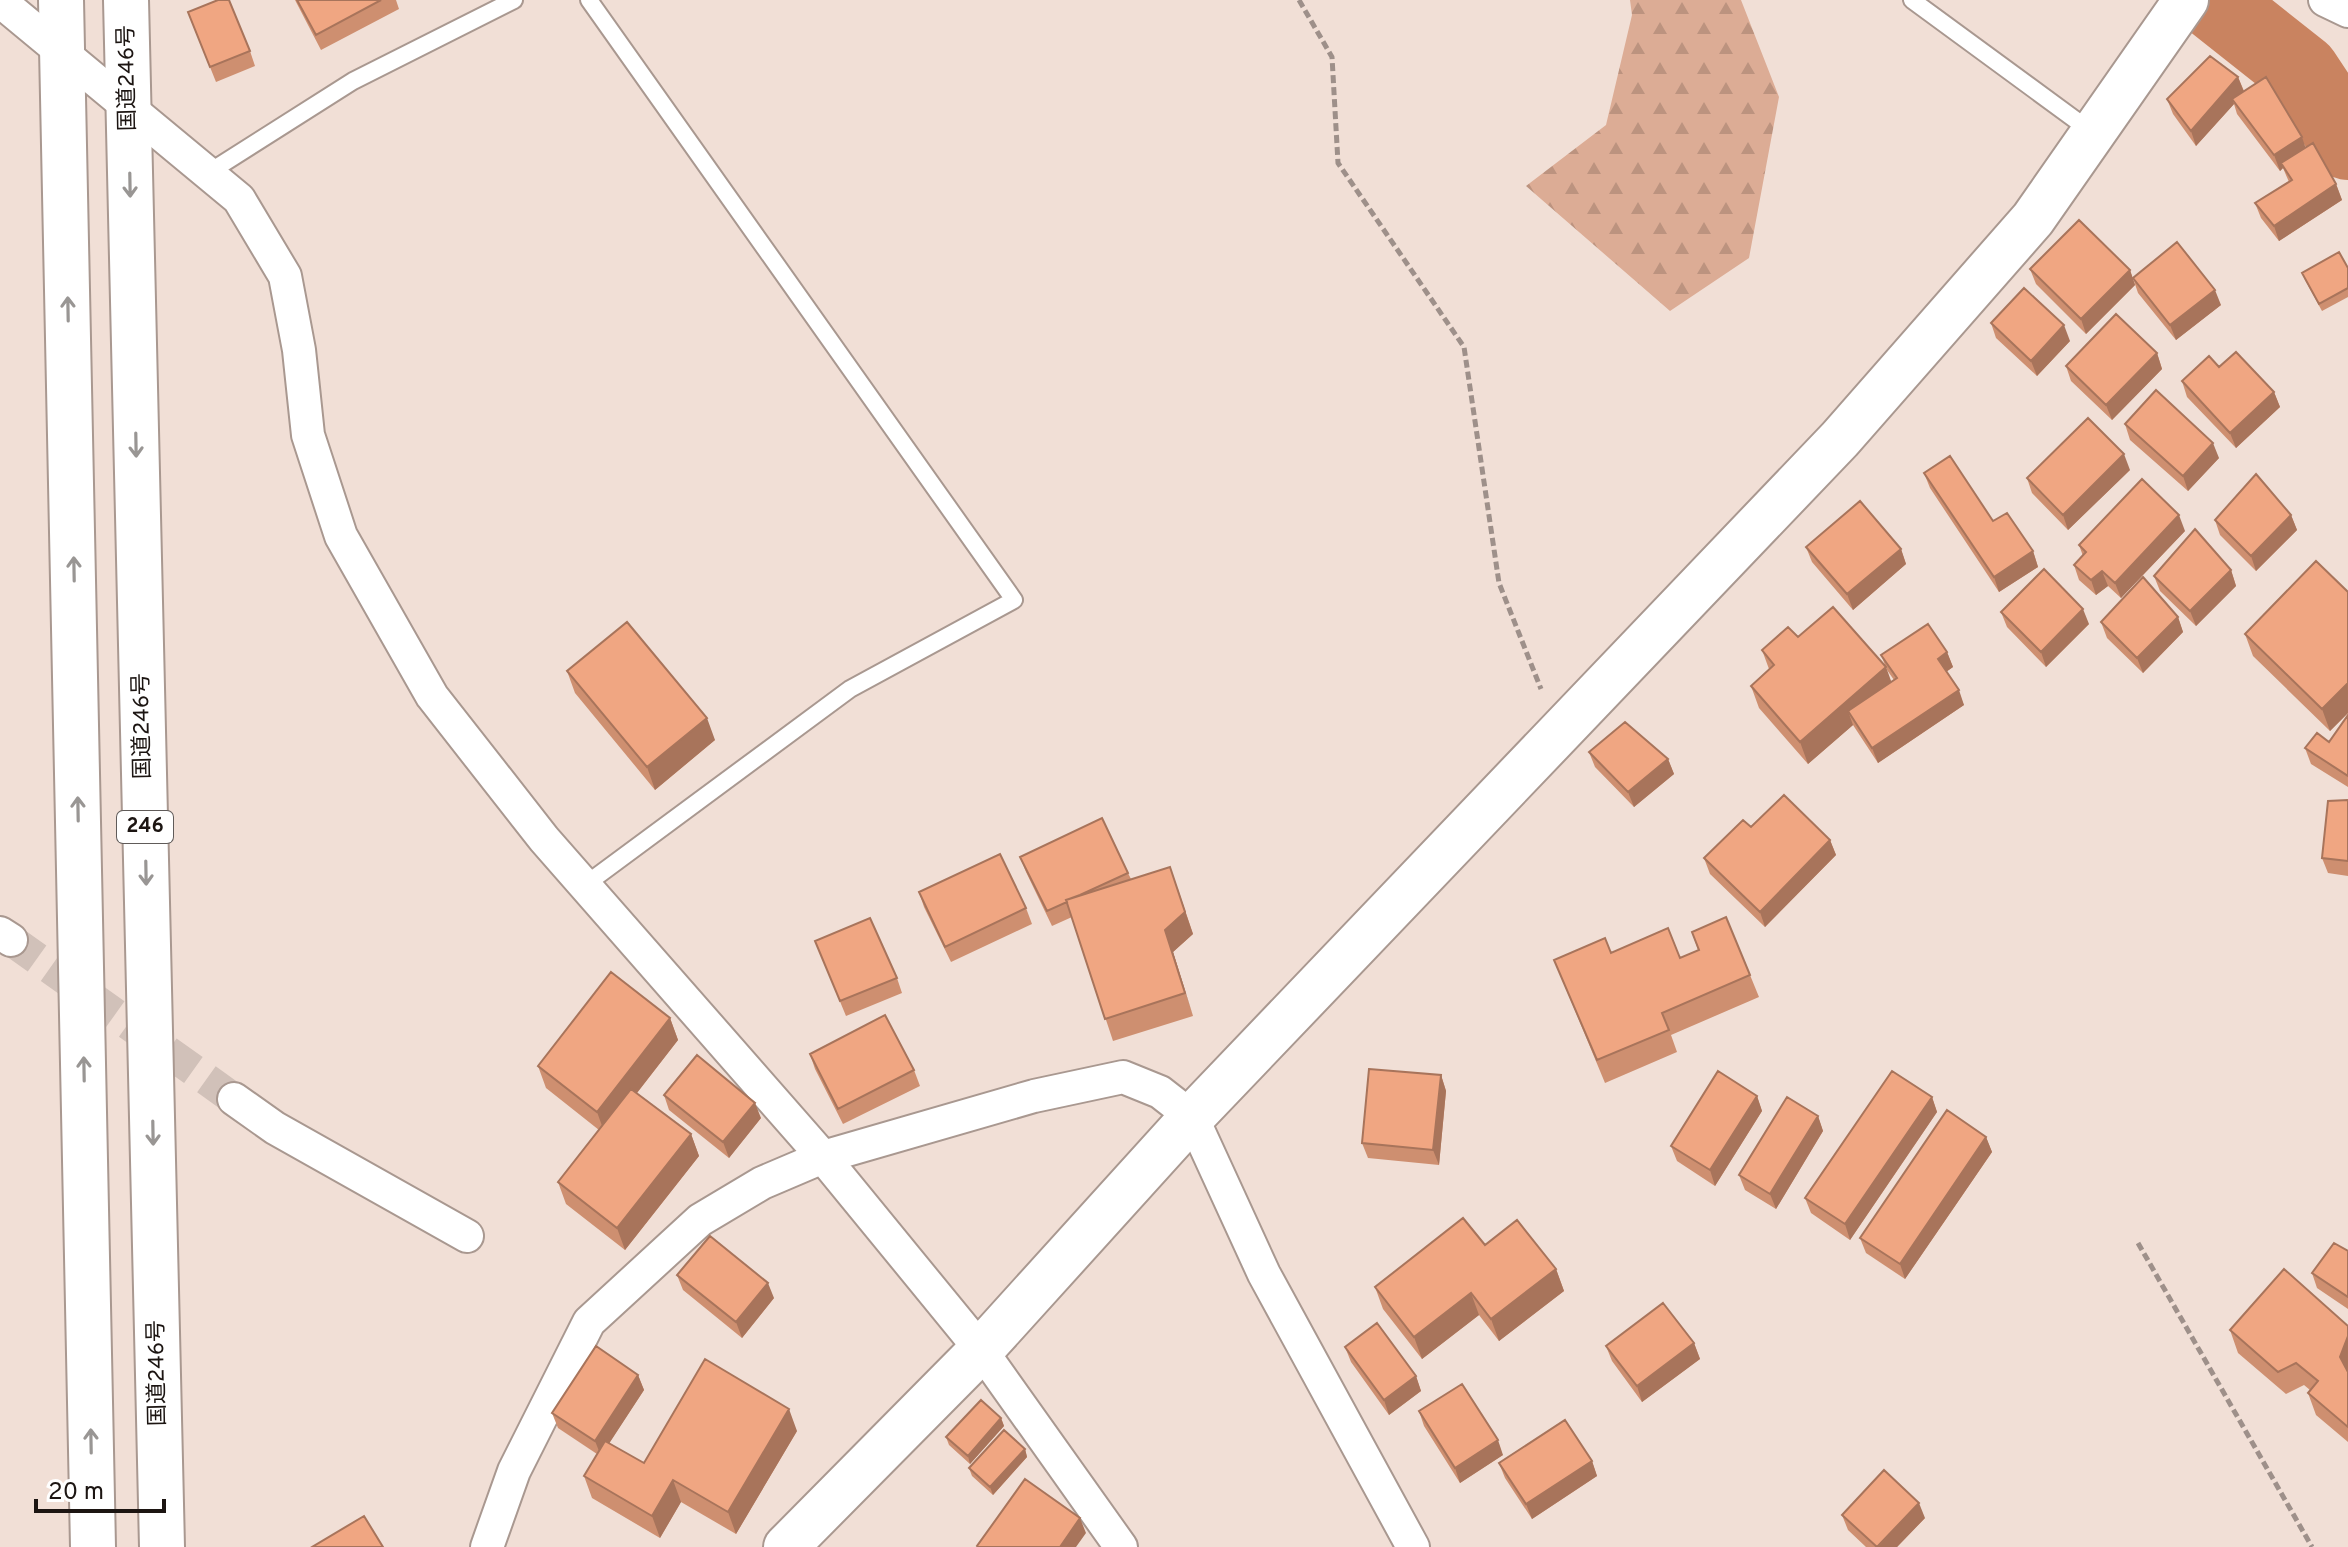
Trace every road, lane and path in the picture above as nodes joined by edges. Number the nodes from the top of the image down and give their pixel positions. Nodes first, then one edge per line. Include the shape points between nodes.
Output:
1 (61, 0) edge
2 (126, 0) edge
3 (514, 0) edge
4 (589, 0) edge
5 (1299, 0) edge
6 (1912, 0) edge
7 (2325, 0) edge
8 (0, 1) edge
9 (2348, 11) edge
10 (2175, 17) edge
11 (63, 54) junction
12 (128, 107) junction
13 (2093, 133) junction
14 (208, 173) junction
15 (1559, 734) junction
16 (585, 885) junction
17 (234, 1099) tunnel mouth
18 (1192, 1117) junction
19 (823, 1157) junction
20 (467, 1236) dead end
21 (2138, 1243) dead end
22 (981, 1350) junction
23 (93, 1547) edge
24 (162, 1547) edge
25 (487, 1547) edge
26 (786, 1547) edge
27 (1121, 1547) edge
28 (1413, 1547) edge
29 (2312, 1547) edge

1 - 11 main road
2 - 12 main road, 国道246号 / 246
3 - 14 lane via 353,81
4 - 16 lane via 1014,600 850,689
5 - 15 path via 1332,57 1338,163 1464,347 1499,583
6 - 13 lane
7 - 9 street
8 - 11 street
10 - 13 main road
11 - 12 street
23 -> 11 main road
12 - 14 street
12 -> 24 main road, 国道246号 / 246
13 - 15 main road via 2033,219 1840,439
14 - 16 street via 239,199 285,276 308,435 341,536 432,696
15 - 18 main road
16 - 19 street
17 - 20 street via 275,1128
18 - 19 street via 1160,1092 1123,1077 1034,1096
18 - 22 main road
18 - 28 street via 1264,1274
19 - 22 street
19 - 25 street via 762,1183 700,1220 589,1322 514,1471
21 - 29 path
22 - 26 main road
22 - 27 street

